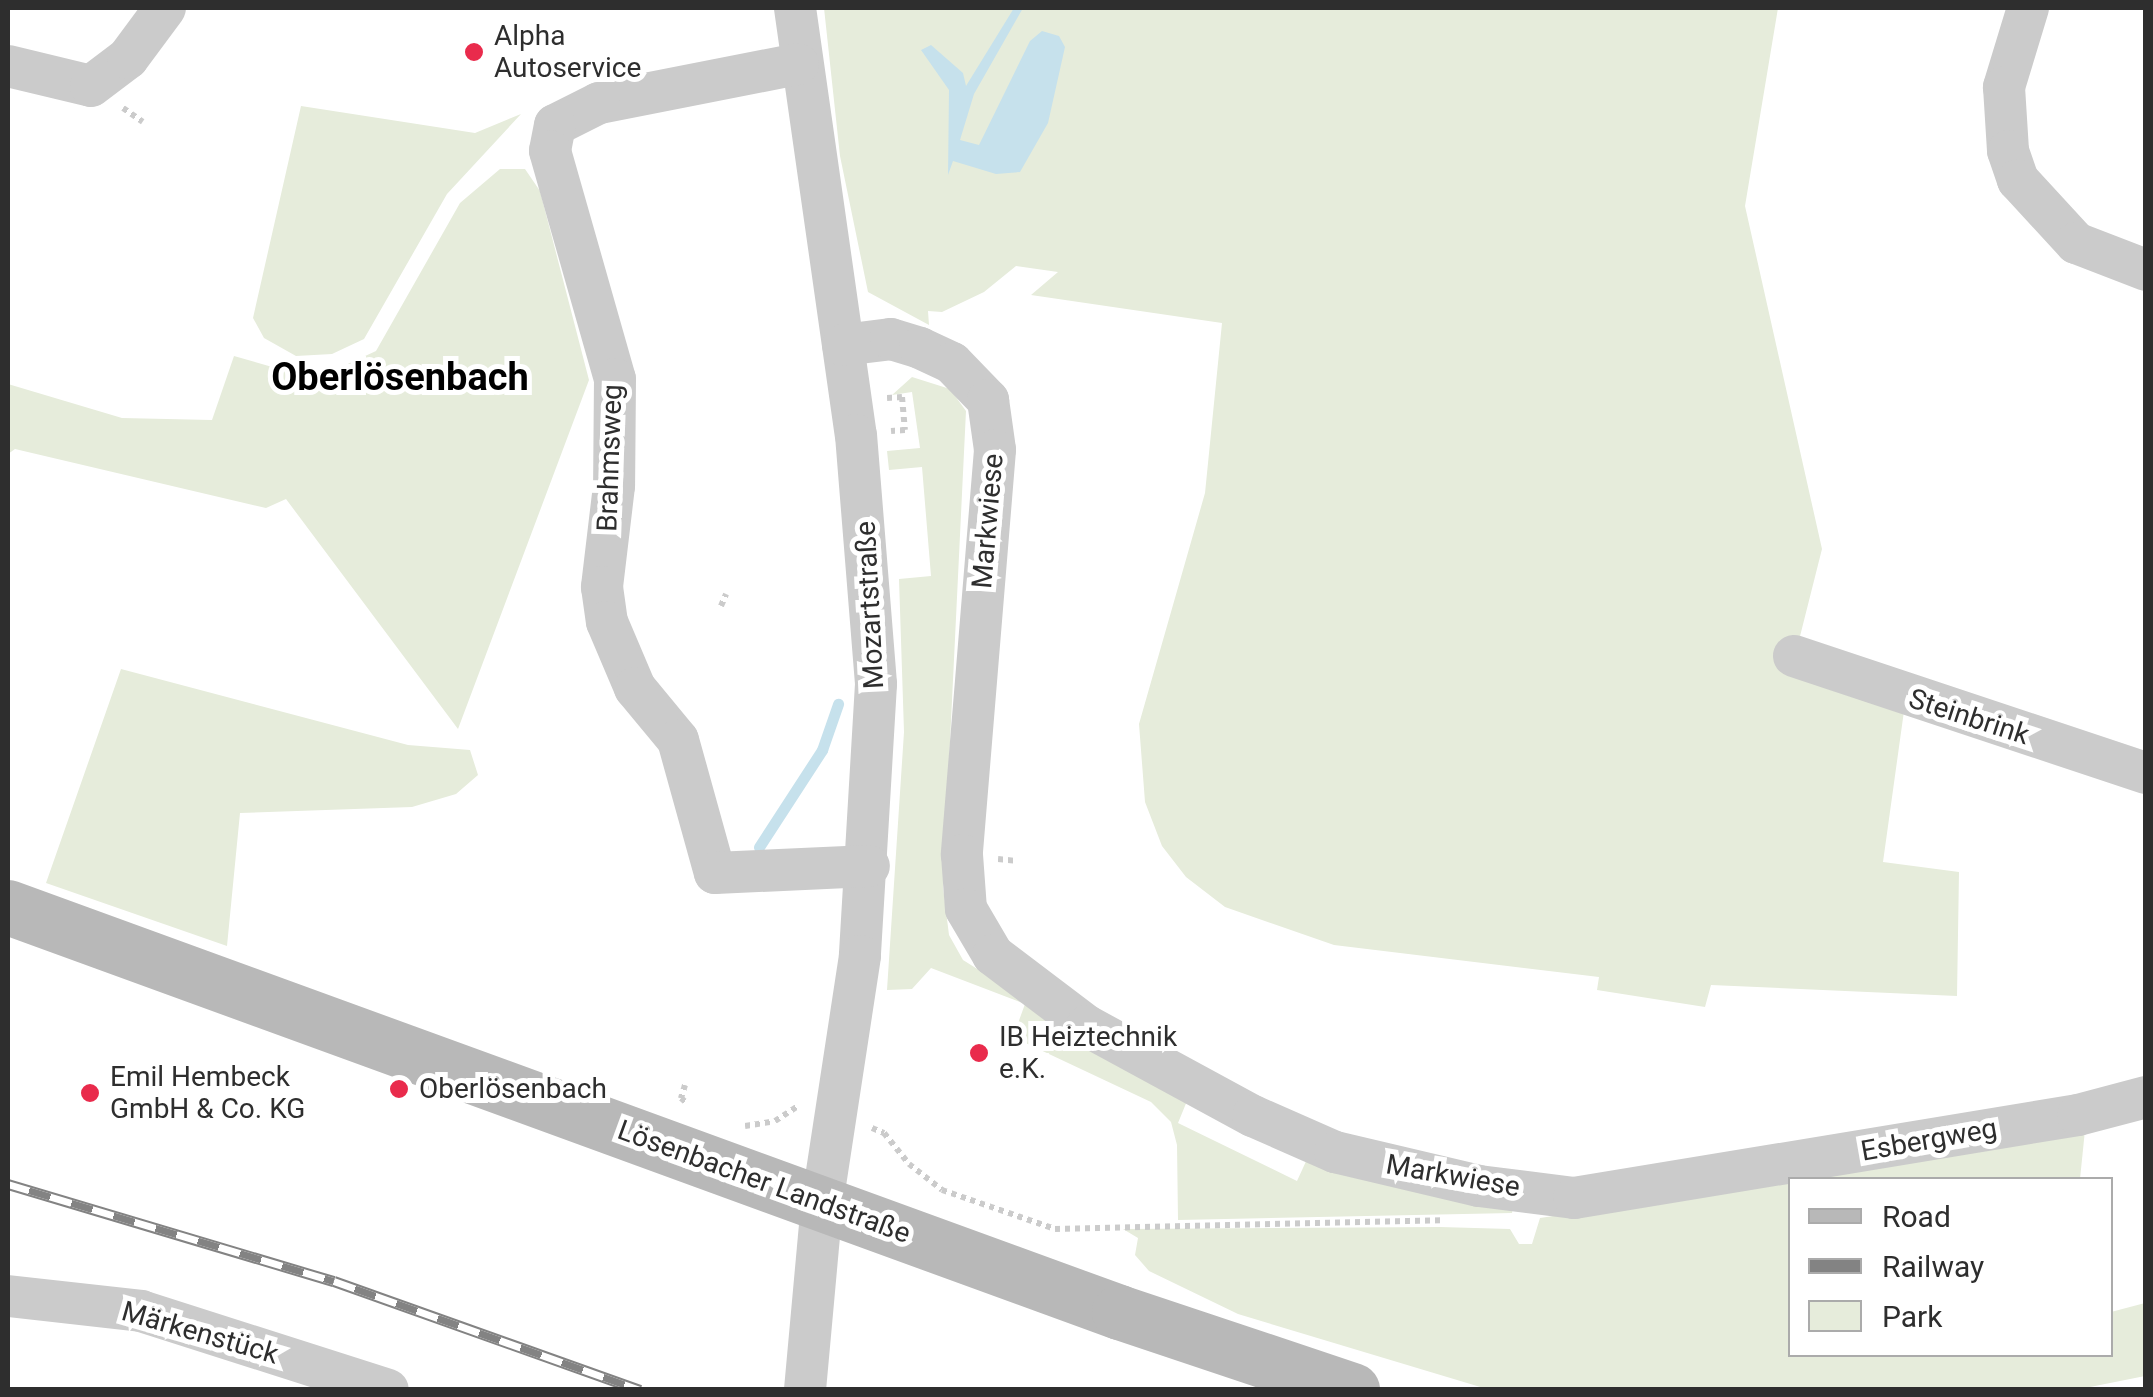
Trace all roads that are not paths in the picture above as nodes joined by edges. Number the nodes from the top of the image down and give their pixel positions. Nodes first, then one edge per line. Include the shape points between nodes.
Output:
1 (165, 8) edge
2 (795, 8) edge
3 (2028, 8) edge
4 (798, 64) junction
5 (8, 66) edge
6 (2146, 270) edge
7 (843, 344) junction
8 (1794, 656) dead end
9 (2146, 773) edge
10 (868, 866) junction
11 (8, 907) edge
12 (2146, 1097) edge
13 (1533, 1192) joint
14 (822, 1203) junction
15 (8, 1296) edge
16 (388, 1390) edge
17 (805, 1390) edge
18 (1352, 1390) edge

1 - 5 street via 128,58 91,86
2 - 4 street, Mozartstraße
3 - 6 street via 2004,87 2008,151 2018,180 2076,243
4 - 7 street, Mozartstraße
4 - 10 street, Brahmsweg via 598,103 562,118 550,133 550,151 615,380 614,486 602,587 607,622 635,688 678,740 714,873
7 - 10 street, Mozartstraße via 876,684
7 - 13 street, Markwiese via 890,339 937,355 976,384 994,418 962,855 966,909 993,955 1087,1026 1270,1124 1336,1152
8 - 9 street, Steinbrink
10 - 14 street, Mozartstraße via 840,1118
11 - 14 main road, Lösenbacher Landstraße
12 - 13 street, Esbergweg via 2078,1115 1641,1189 1574,1198
14 - 17 street
14 - 18 main road, Lösenbacher Landstraße
15 - 16 street, Märkenstück via 141,1311

